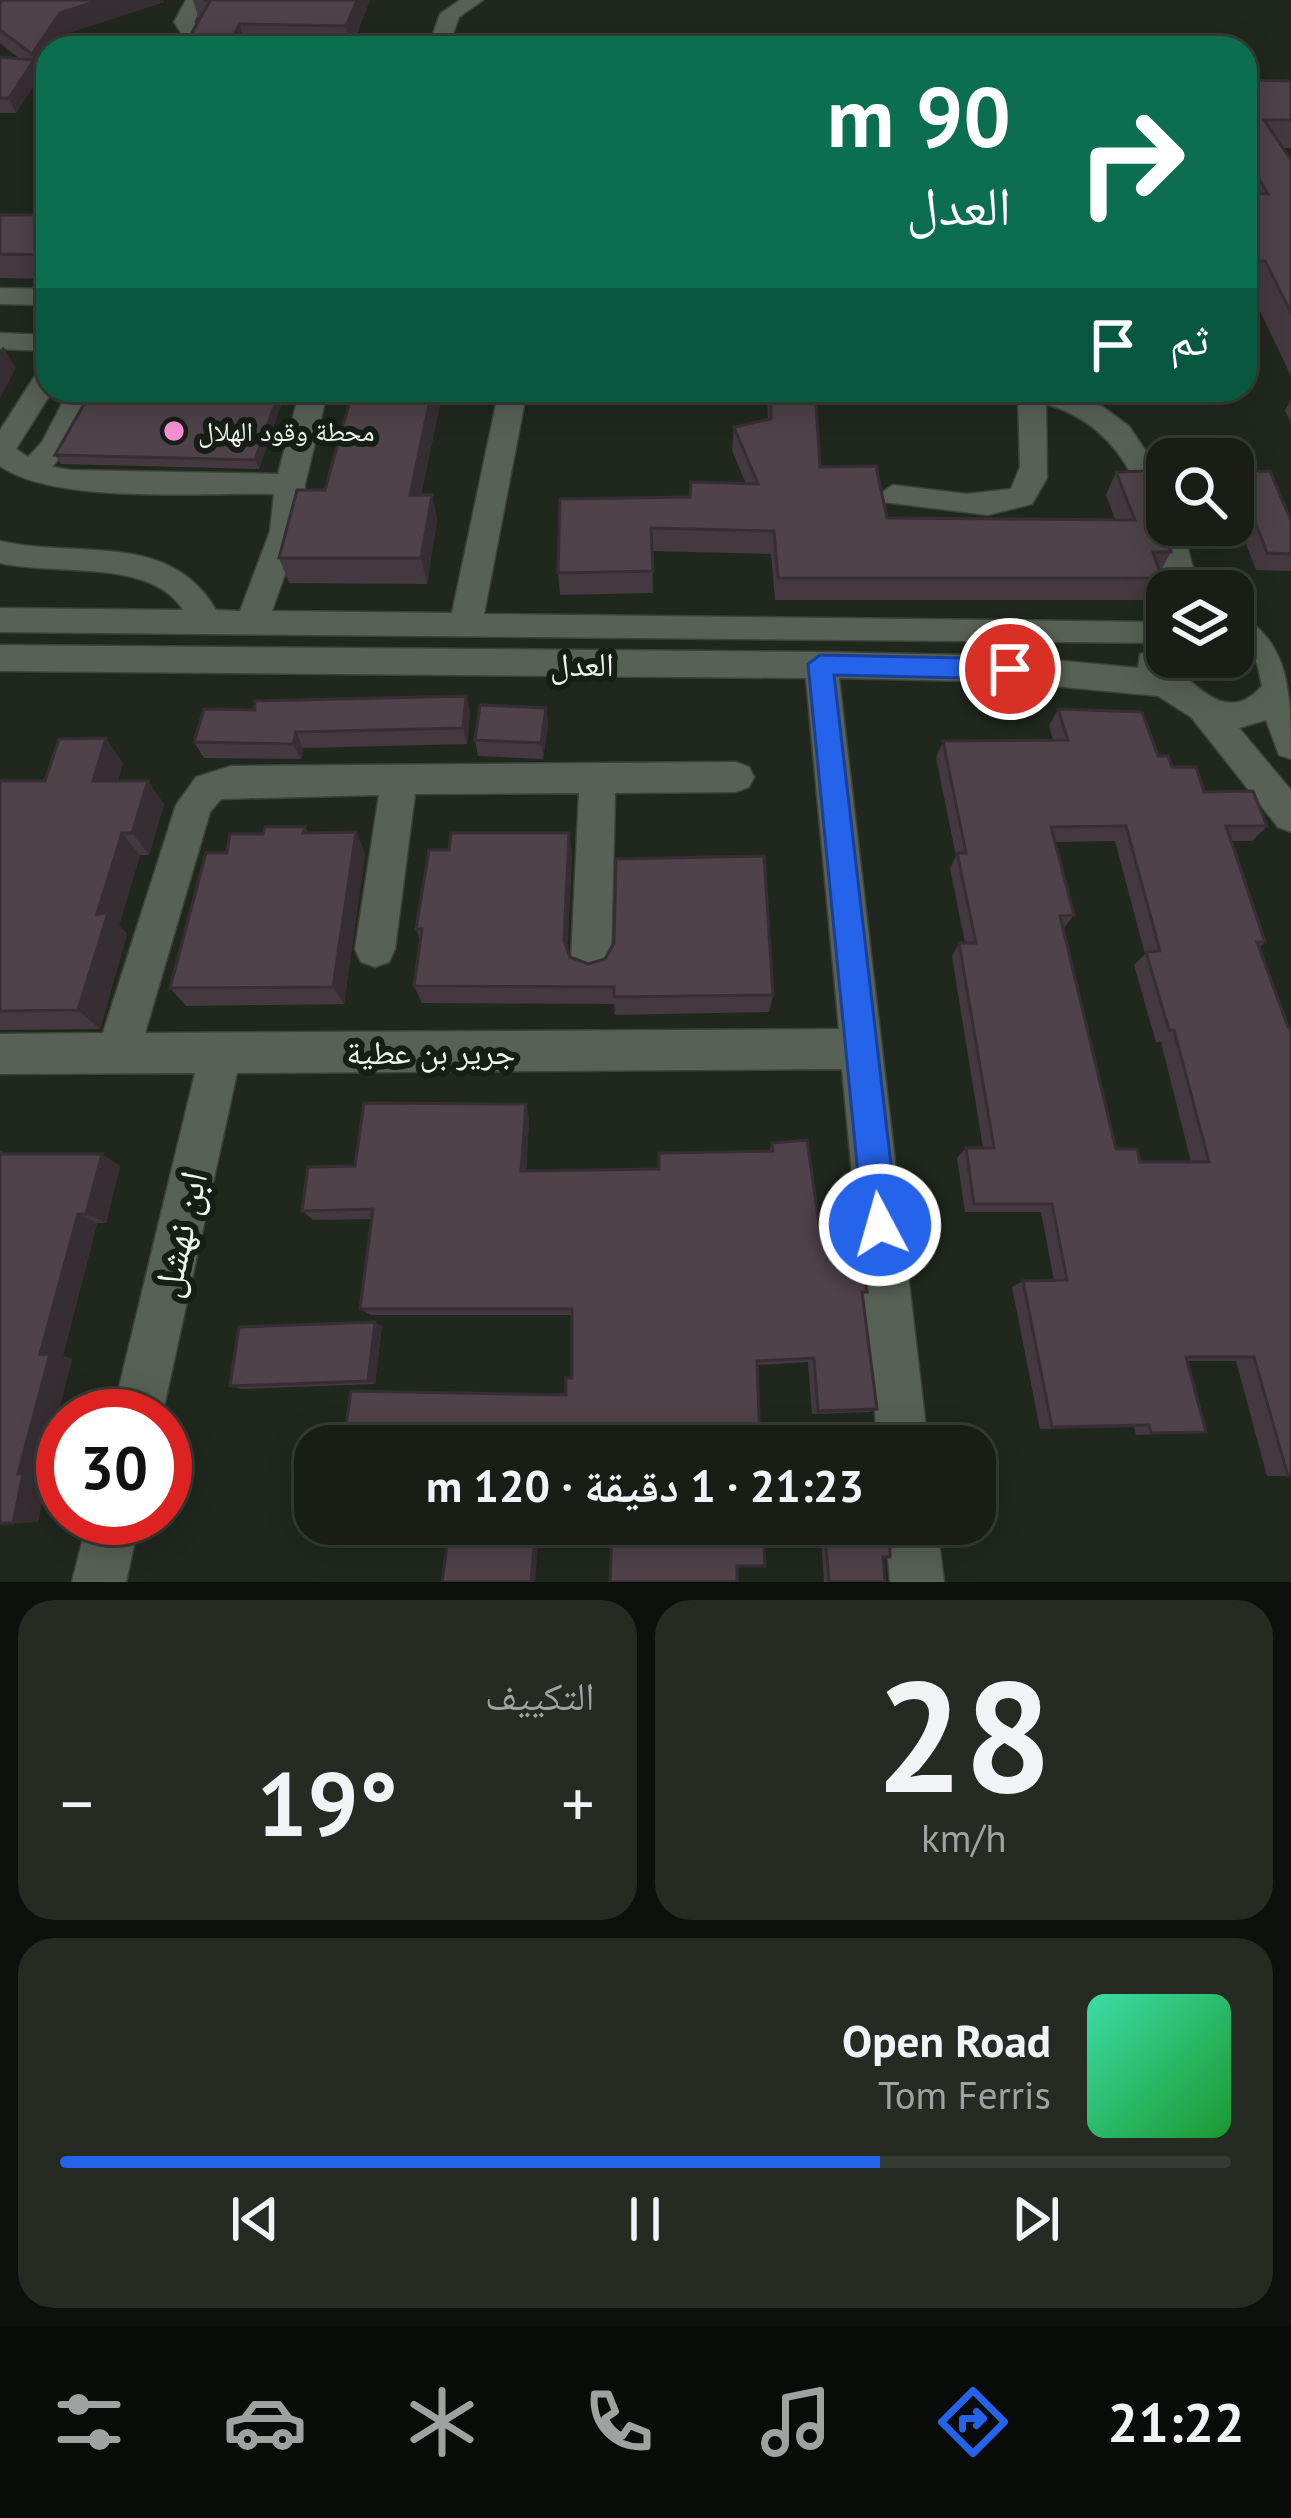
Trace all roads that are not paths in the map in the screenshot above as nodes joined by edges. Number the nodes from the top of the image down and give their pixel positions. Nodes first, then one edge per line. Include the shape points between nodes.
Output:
1 (195, 0) edge
2 (474, 0) edge
3 (191, 36) edge
4 (442, 36) edge
5 (0, 296) edge
6 (36, 297) edge
7 (0, 341) edge
8 (36, 342) edge
9 (36, 395) edge
10 (77, 402) edge
11 (311, 402) edge
12 (511, 402) edge
13 (1032, 402) edge
14 (1074, 402) edge
15 (0, 452) edge
16 (31, 472) junction
17 (290, 484) junction
18 (893, 494) dead end
19 (0, 552) edge
20 (1177, 570) edge
21 (9, 616) edge
22 (206, 622) junction
23 (252, 622) junction
24 (466, 622) junction
25 (1146, 629) edge
26 (1254, 633) edge
27 (1254, 640) edge
28 (1291, 641) edge
29 (0, 658) edge
30 (820, 664) junction
31 (1160, 678) edge
32 (1163, 683) junction
33 (1282, 690) edge
34 (1204, 710) junction
35 (1291, 745) edge
36 (736, 777) dead end
37 (598, 778) junction
38 (399, 779) junction
39 (1291, 816) edge
40 (375, 949) dead end
41 (591, 960) edge
42 (862, 1049) junction
43 (118, 1053) junction
44 (221, 1053) junction
45 (0, 1054) edge
46 (143, 1389) edge
47 (901, 1425) edge
48 (108, 1545) edge
49 (913, 1545) edge
50 (99, 1582) edge
51 (917, 1582) edge

1 - 3 street via 184,22
2 - 4 street via 450,14
5 - 6 street
7 - 8 street
9 - 15 street
10 - 16 street
11 - 17 street
12 - 24 street
13 - 18 street via 1032,483 1019,499 998,506
14 - 20 street via 1115,414 1144,459
15 - 16 street
16 - 17 street via 71,480
17 - 23 street via 285,531
19 - 22 street via 156,570 189,591
21 - 22 street, العدل
22 - 23 street, العدل
23 - 24 street, العدل
24 - 25 street, العدل
26 - 28 street
27 - 33 street via 1271,654
29 - 30 street, العدل
30 - 32 street, العدل
30 - 42 street
31 - 32 street
32 - 34 street
33 - 34 street via 1246,713
33 - 35 street
34 - 39 street
36 - 37 street
37 - 38 street
37 - 41 street
38 - 40 street
38 - 43 street via 231,781 200,796
42 - 44 street, جرير بن عطية
42 - 47 street
43 - 44 street, جرير بن عطية
43 - 45 street, جرير بن عطية
44 - 46 street, ابن نهشل
48 - 50 street
49 - 51 street

